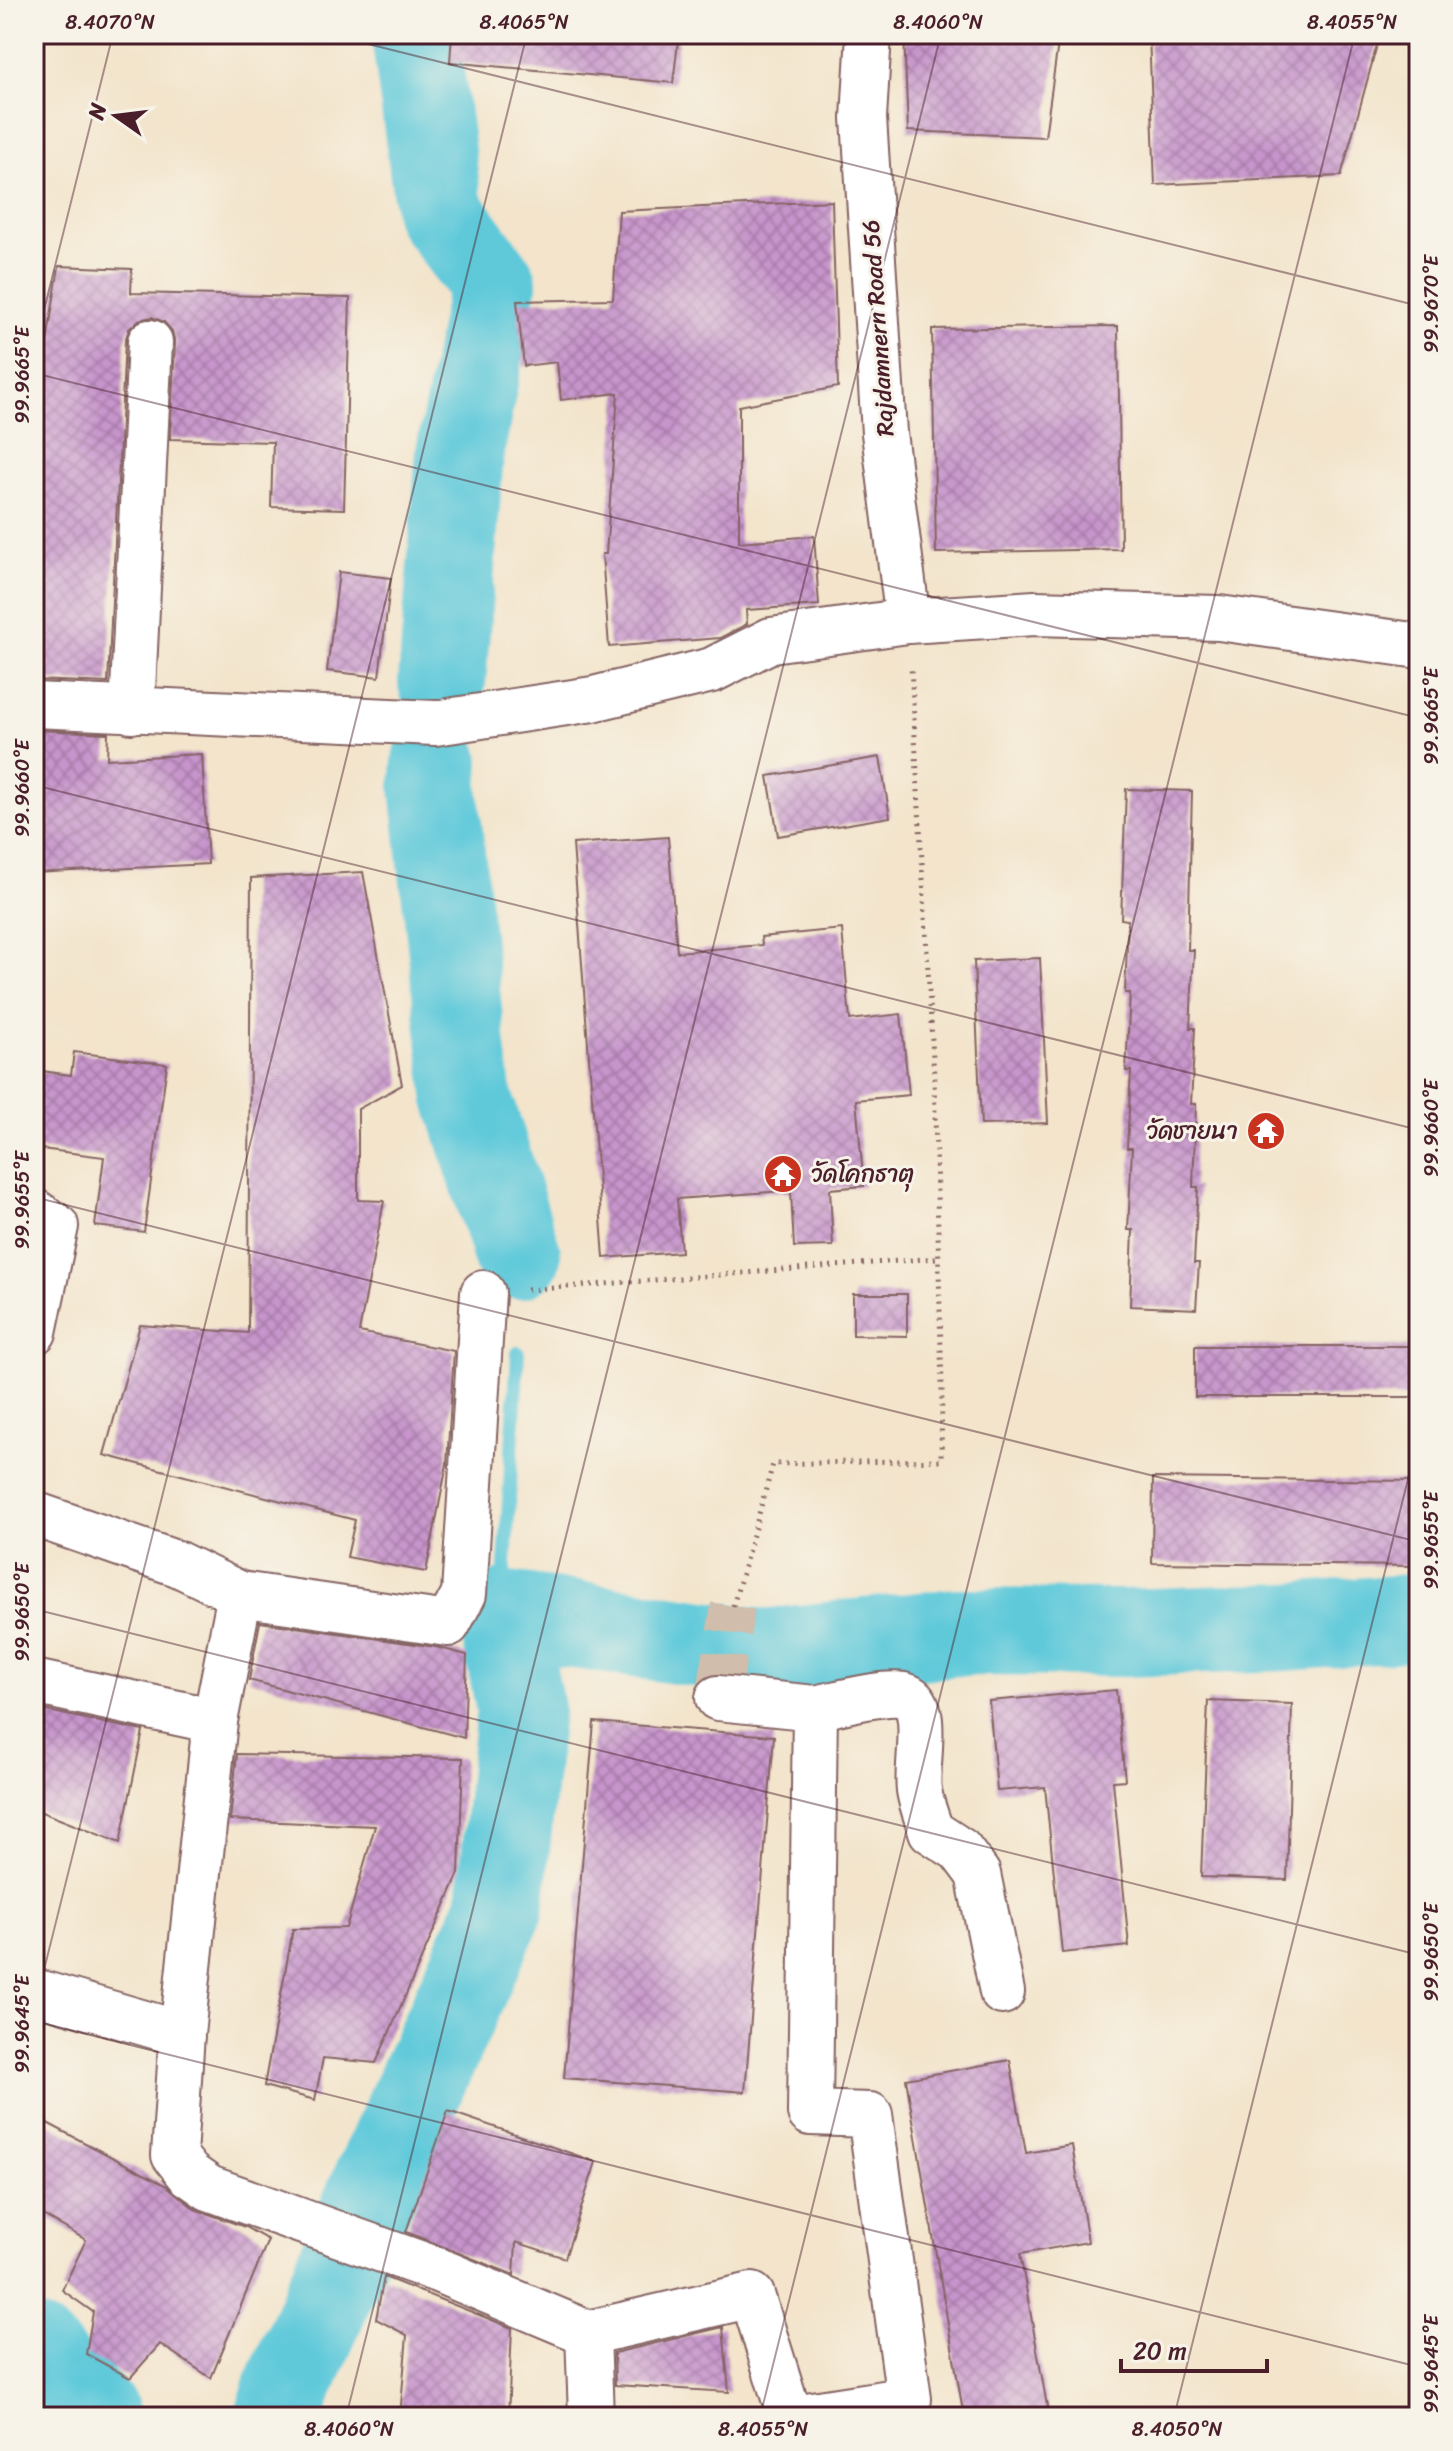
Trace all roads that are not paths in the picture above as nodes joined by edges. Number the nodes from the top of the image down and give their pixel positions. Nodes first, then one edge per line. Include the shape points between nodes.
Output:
1 (869, 34) edge
2 (150, 342) dead end
3 (908, 621) junction
4 (1419, 646) edge
5 (34, 705) edge
6 (132, 711) junction
7 (34, 1211) edge
8 (483, 1293) road end
9 (34, 1332) edge
10 (34, 1514) edge
11 (240, 1594) junction
12 (34, 1682) edge
13 (718, 1698) dead end
14 (815, 1708) junction
15 (215, 1721) junction
16 (34, 1991) edge
17 (1002, 1992) dead end
18 (182, 2034) junction
19 (588, 2333) junction
20 (912, 2408) edge
21 (591, 2417) edge
22 (792, 2417) edge

1 - 3 street, Rajdamnern Road 56 via 864,118 884,433
2 - 6 street
3 - 4 street via 1035,613 1219,618
3 - 6 street via 771,640 712,670 593,699 435,723
5 - 6 street
7 - 9 street via 56,1226
8 - 11 street via 464,1594 448,1624
10 - 11 street via 178,1564
11 - 15 street
12 - 15 street
13 - 14 street
14 - 17 street via 866,1697 904,1694 914,1700 920,1714 918,1789 931,1831 960,1850 978,1874
14 - 20 street via 810,2113 870,2115
15 - 18 street
16 - 18 street
18 - 19 street via 174,2155 189,2174 209,2188 438,2270
19 - 21 street
19 - 22 street via 752,2295
20 - 22 street

